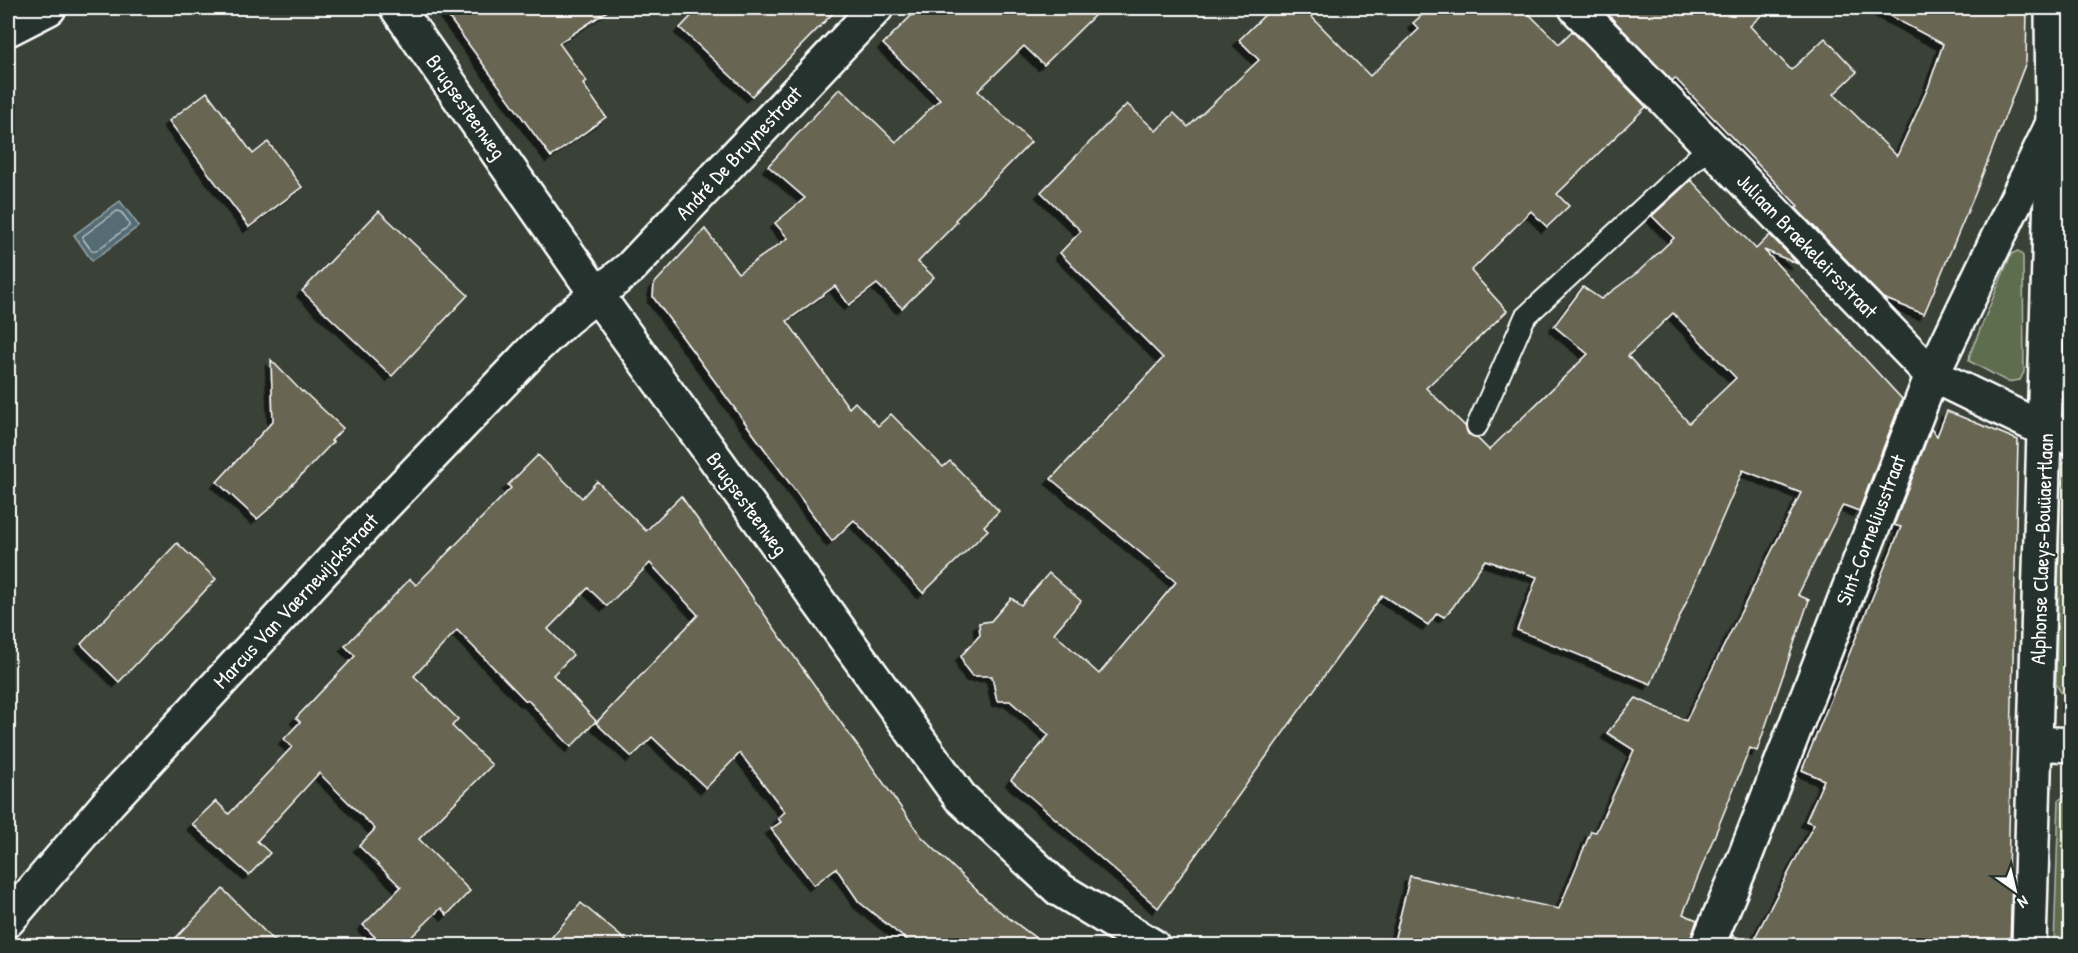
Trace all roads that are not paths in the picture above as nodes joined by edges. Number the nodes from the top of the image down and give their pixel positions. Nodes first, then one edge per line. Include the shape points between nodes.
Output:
1 (49, 8) edge
2 (397, 8) edge
3 (876, 8) edge
4 (1576, 8) edge
5 (2052, 8) edge
6 (8, 29) edge
7 (2053, 123) junction
8 (1710, 146) junction
9 (597, 295) junction
10 (1932, 375) junction
11 (1477, 426) dead end
12 (2058, 433) edge
13 (2036, 743) junction
14 (2070, 745) edge
15 (8, 920) edge
16 (1154, 945) edge
17 (1707, 945) edge
18 (2029, 945) edge

1 - 6 street
2 - 9 street, Brugsesteenweg
3 - 9 street, André De Bruynestraat via 630,268
4 - 8 street, Juliaan Braekeleirsstraat
5 - 7 street, Alphonse Claeys-Bouüaertlaan
7 - 10 street, Sint-Corneliusstraat
7 - 12 street, Alphonse Claeys-Bouüaertlaan
8 - 10 street, Juliaan Braekeleirsstraat
8 - 11 lane via 1525,317
9 - 15 street, Marcus Van Vaernewijckstraat via 534,349 371,519 110,801
9 - 16 street, Brugsesteenweg via 960,797 1059,889
10 - 12 street, Juliaan Braekeleirsstraat
10 - 17 street, Sint-Corneliusstraat
12 - 13 street, Alphonse Claeys-Bouüaertlaan
13 - 14 street
13 - 18 street, Alphonse Claeys-Bouüaertlaan

